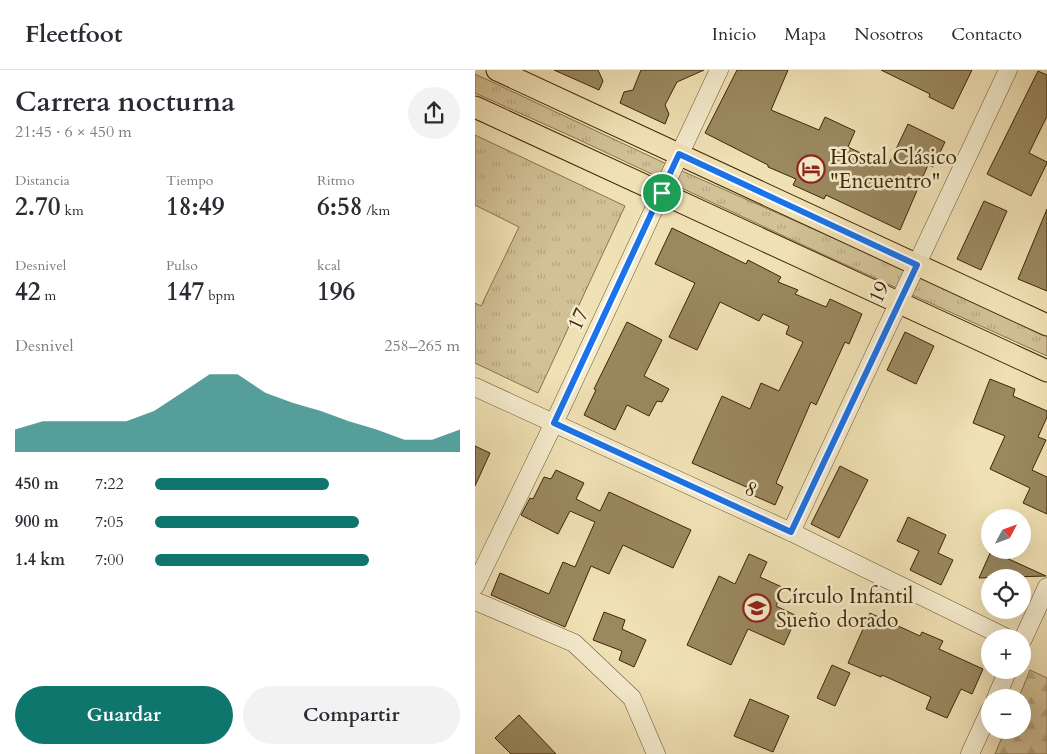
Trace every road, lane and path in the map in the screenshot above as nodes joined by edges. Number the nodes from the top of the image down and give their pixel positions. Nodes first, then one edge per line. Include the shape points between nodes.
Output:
1 (497, 70) edge
2 (719, 70) edge
3 (1009, 70) edge
4 (475, 106) edge
5 (679, 154) junction
6 (662, 193) junction
7 (917, 265) junction
8 (899, 302) junction
9 (1047, 325) edge
10 (1047, 371) edge
11 (475, 387) edge
12 (554, 423) junction
13 (791, 532) junction
14 (475, 586) edge
15 (1047, 587) edge
16 (475, 601) edge
17 (989, 629) edge
18 (1031, 631) edge
19 (981, 730) edge
20 (655, 754) edge
21 (970, 754) edge

1 - 5 main road
2 - 5 street, 17
3 - 7 street, 19
4 - 6 main road
5 - 6 street, 17
5 - 7 main road
6 - 8 main road
6 - 12 street, 17
7 - 8 street, 19
7 - 9 main road
8 - 10 main road
8 - 13 street, 19
11 - 12 street, 8
12 - 13 street, 8
12 - 14 street, 17
13 - 17 street, 8
15 - 18 street
16 - 20 street via 574,643 632,698
19 - 21 street

